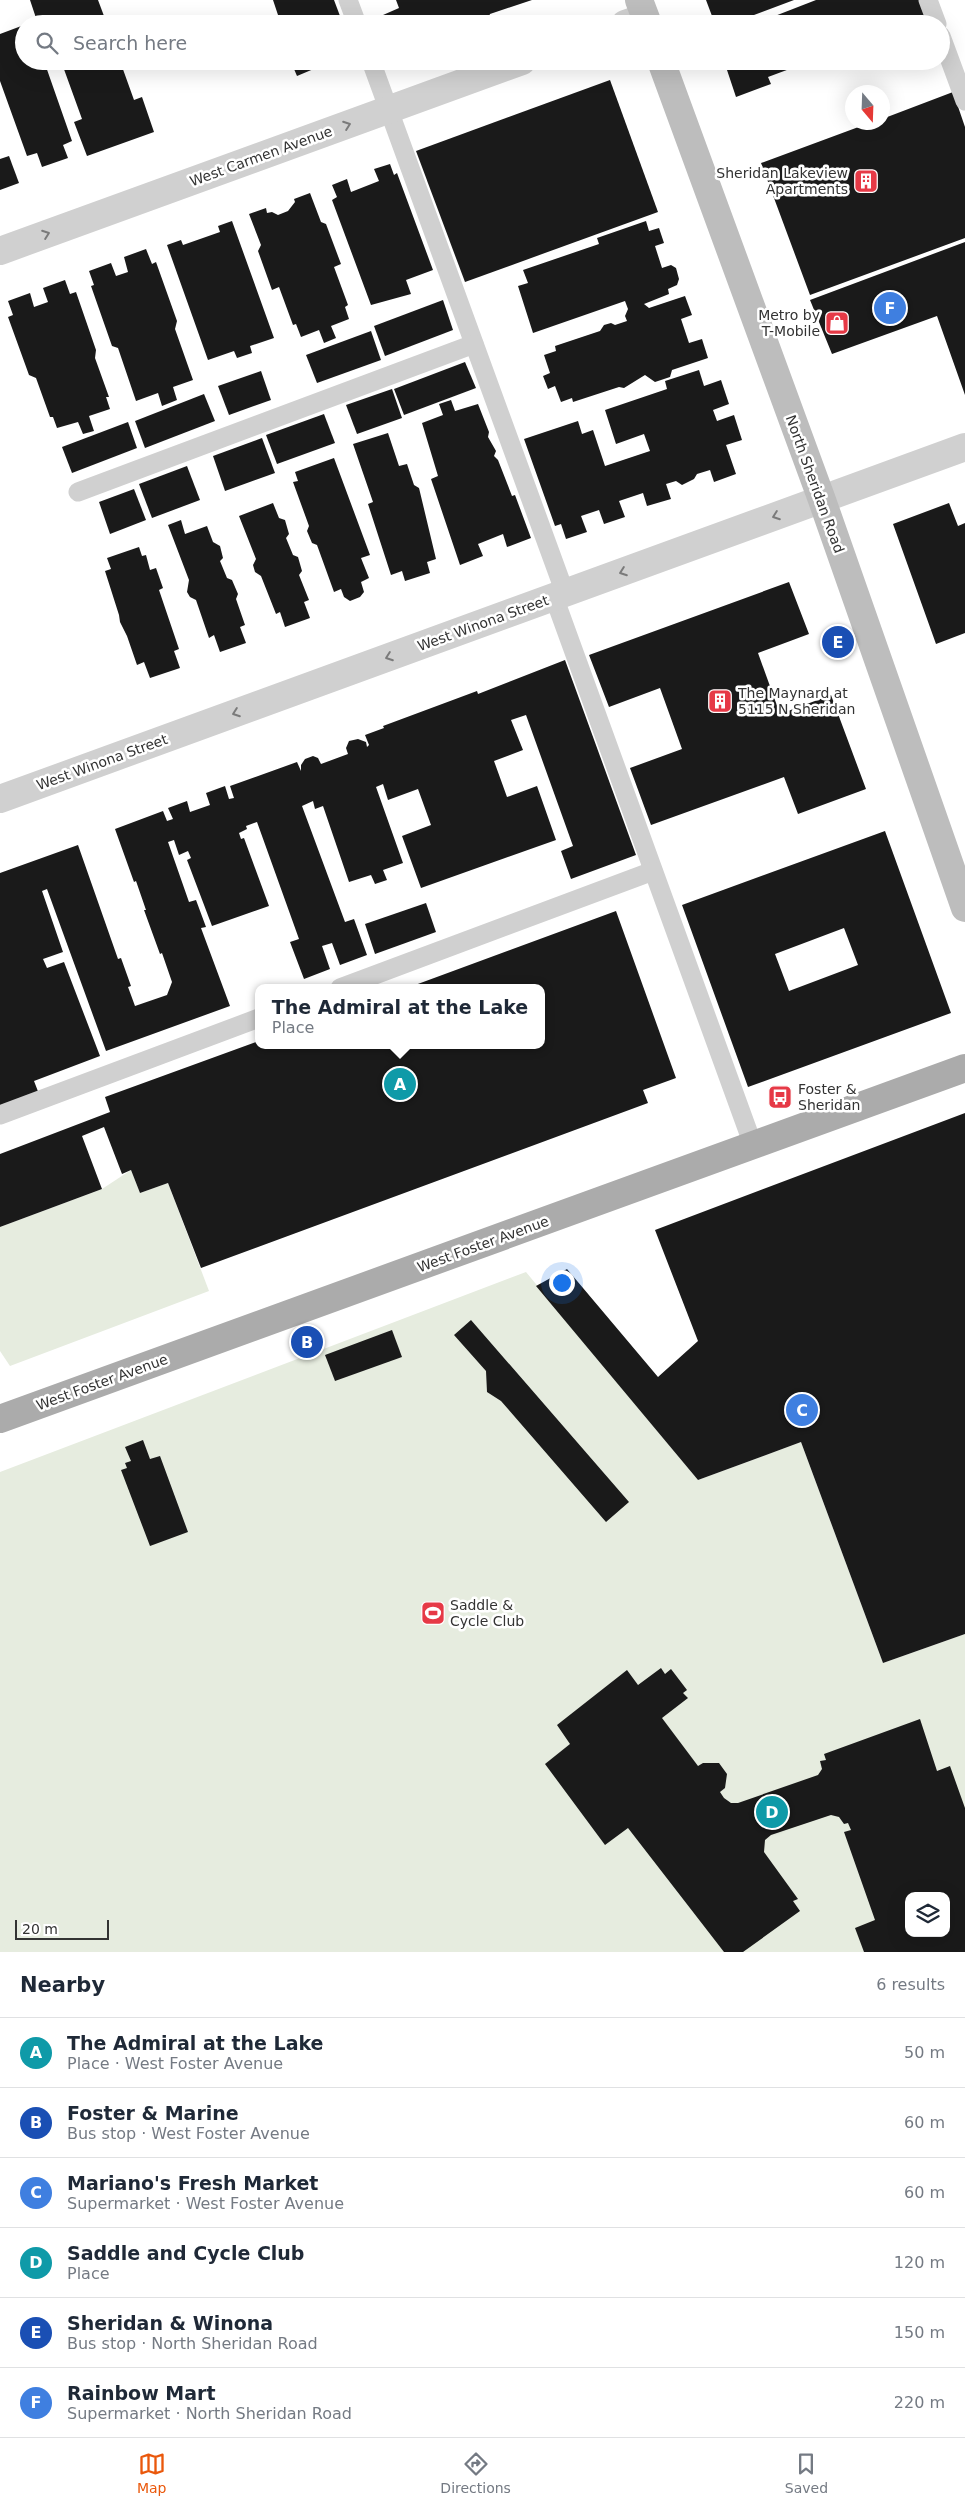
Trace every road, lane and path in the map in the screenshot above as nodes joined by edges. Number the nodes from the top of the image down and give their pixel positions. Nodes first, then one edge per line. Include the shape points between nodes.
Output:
1 (348, 0) edge
2 (928, 0) edge
3 (353, 15) edge
4 (934, 15) edge
5 (950, 60) edge
6 (373, 70) edge
7 (498, 70) edge
8 (664, 70) edge
9 (965, 101) edge
10 (389, 110) junction
11 (0, 251) edge
12 (474, 344) junction
13 (965, 447) edge
14 (78, 492) dead end
15 (822, 500) junction
16 (559, 595) junction
17 (0, 799) edge
18 (653, 870) junction
19 (965, 908) edge
20 (351, 984) edge
21 (255, 1019) edge
22 (965, 1068) edge
23 (0, 1115) edge
24 (753, 1145) junction
25 (0, 1419) edge

1 - 3 lane
2 - 4 lane
5 - 9 lane
6 - 10 lane
7 - 10 street, West Carmen Avenue
8 - 15 main road, North Sheridan Road
11 -> 10 street, West Carmen Avenue
10 - 12 lane
12 - 14 lane
12 - 16 lane
13 - 15 street, West Winona Street
15 -> 16 street, West Winona Street
15 - 19 main road, North Sheridan Road
16 -> 17 street, West Winona Street
16 - 18 lane
18 - 20 lane
18 - 24 lane
21 - 23 lane
22 - 24 main road, West Foster Avenue
24 - 25 main road, West Foster Avenue

